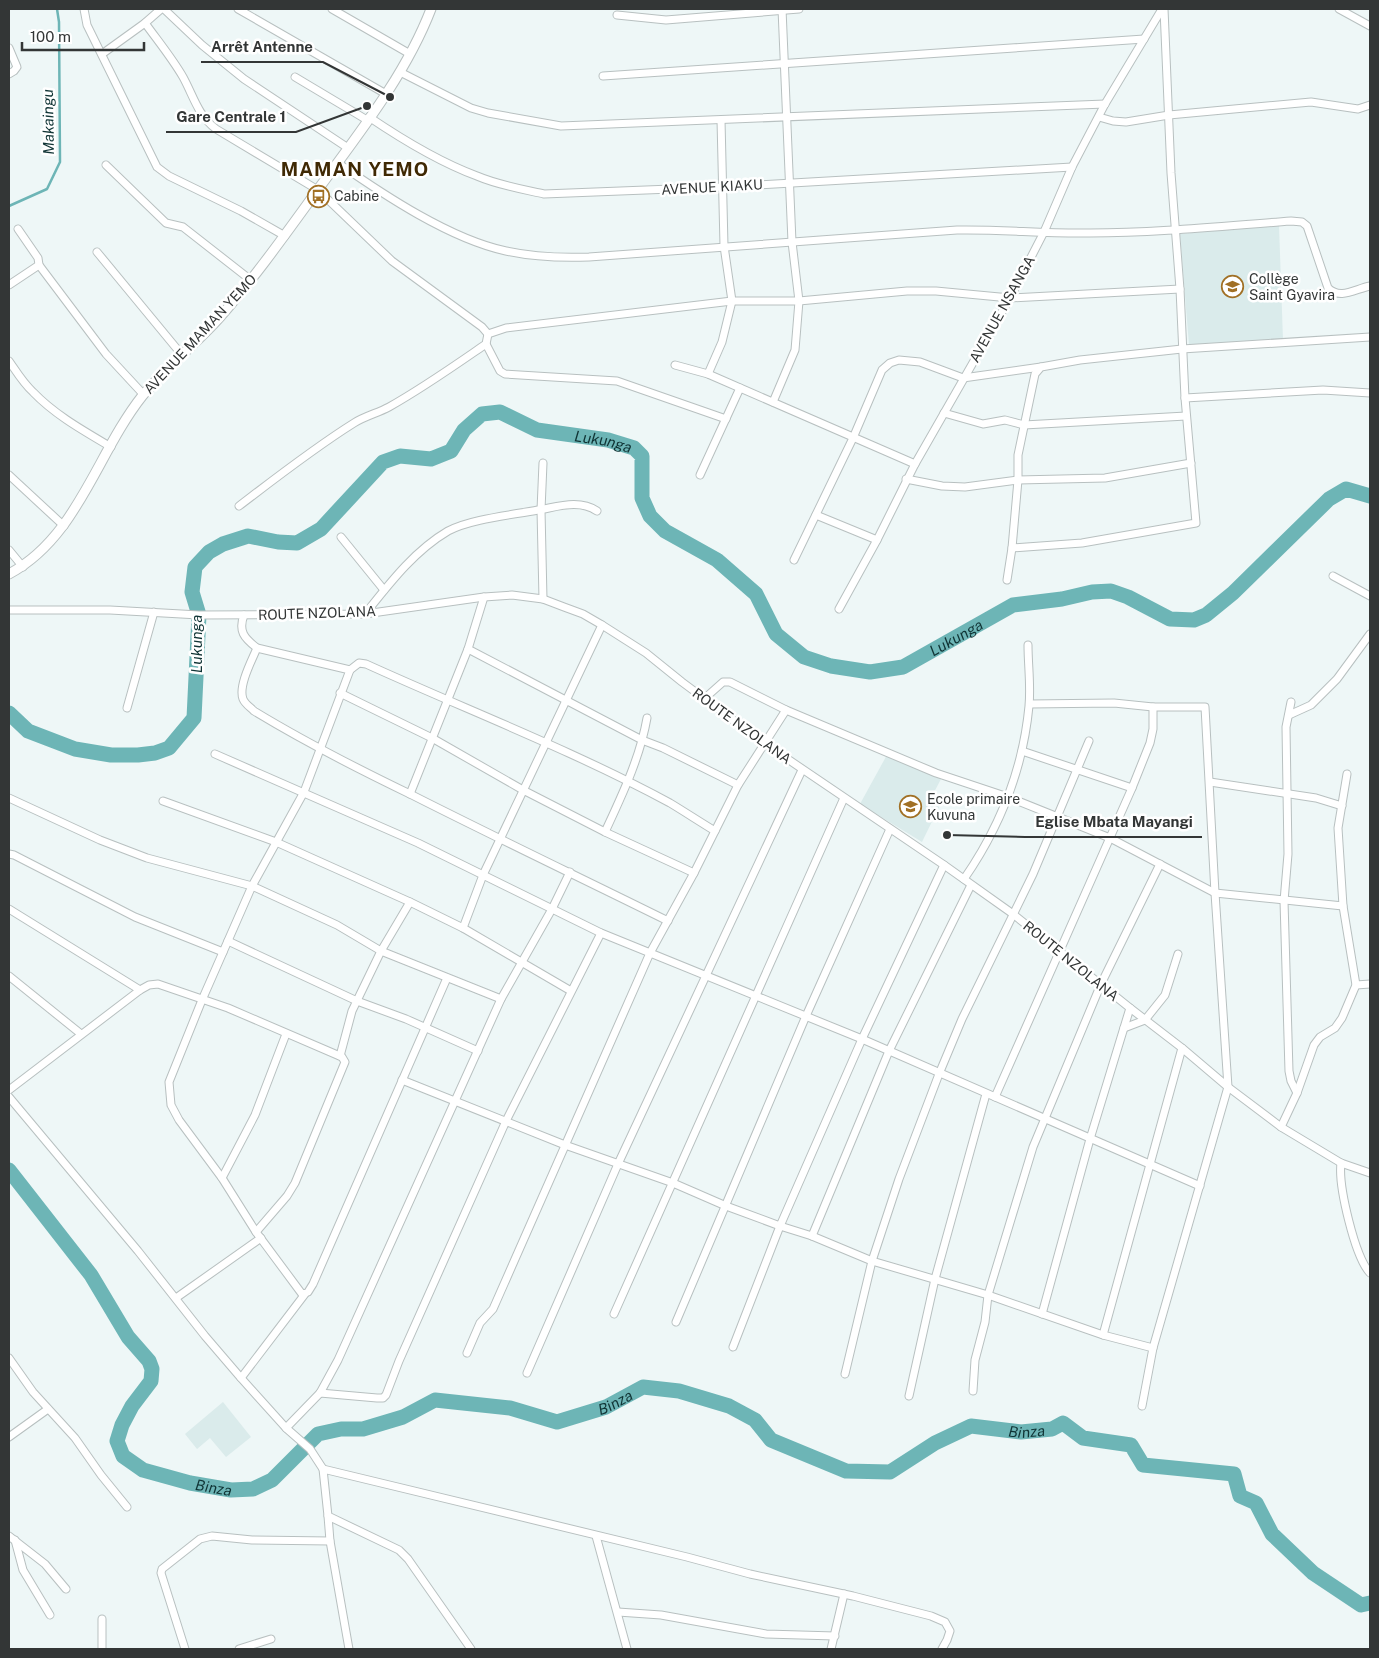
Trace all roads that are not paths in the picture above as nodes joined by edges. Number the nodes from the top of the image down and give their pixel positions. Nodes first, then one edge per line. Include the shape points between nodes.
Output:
1 (84, 9) edge
2 (162, 9) edge
3 (238, 9) edge
4 (332, 9) edge
5 (431, 9) edge
6 (799, 9) edge
7 (1163, 9) edge
8 (1339, 9) edge
9 (782, 10) edge
10 (617, 15) dead end
11 (145, 23) junction
12 (1370, 26) edge
13 (1144, 39) junction
14 (9, 48) edge
15 (102, 54) junction
16 (410, 54) junction
17 (784, 64) junction
18 (400, 72) junction
19 (11, 73) edge
20 (603, 76) dead end
21 (295, 77) dead end
22 (386, 94) junction
23 (1105, 104) junction
24 (1370, 105) edge
25 (1169, 115) junction
26 (786, 117) junction
27 (1099, 117) junction
28 (368, 119) junction
29 (721, 120) junction
30 (348, 148) junction
31 (338, 163) junction
32 (106, 166) dead end
33 (1072, 166) junction
34 (790, 183) junction
35 (722, 187) junction
36 (318, 190) junction
37 (18, 229) dead end
38 (1176, 230) junction
39 (1044, 232) junction
40 (285, 236) junction
41 (792, 242) junction
42 (724, 246) junction
43 (97, 252) dead end
44 (39, 266) junction
45 (252, 281) junction
46 (9, 285) edge
47 (1370, 286) edge
48 (1180, 289) junction
49 (1010, 298) junction
50 (732, 301) junction
51 (799, 301) junction
52 (488, 334) junction
53 (1370, 337) edge
54 (486, 344) junction
55 (1182, 349) junction
56 (182, 355) junction
57 (9, 361) edge
58 (675, 365) dead end
59 (1041, 367) junction
60 (708, 374) junction
61 (964, 378) junction
62 (740, 388) junction
63 (1370, 393) edge
64 (144, 395) junction
65 (1185, 398) junction
66 (772, 402) junction
67 (944, 413) junction
68 (1186, 416) junction
69 (726, 419) junction
70 (1024, 425) junction
71 (853, 438) junction
72 (110, 447) junction
73 (543, 463) dead end
74 (1191, 463) junction
75 (915, 464) junction
76 (9, 475) edge
77 (700, 475) dead end
78 (906, 479) junction
79 (1018, 480) junction
80 (239, 506) dead end
81 (541, 510) junction
82 (597, 511) dead end
83 (816, 515) junction
84 (64, 526) junction
85 (340, 537) dead end
86 (877, 540) junction
87 (1012, 548) junction
88 (9, 550) edge
89 (794, 560) dead end
90 (23, 567) junction
91 (9, 574) edge
92 (1333, 576) dead end
93 (1007, 580) dead end
94 (384, 590) junction
95 (1370, 596) edge
96 (484, 597) junction
97 (543, 599) junction
98 (839, 609) dead end
99 (9, 610) edge
100 (154, 612) junction
101 (365, 614) junction
102 (244, 615) junction
103 (602, 625) junction
104 (1370, 634) edge
105 (1028, 645) dead end
106 (257, 648) junction
107 (468, 649) junction
108 (350, 670) junction
109 (340, 693) junction
110 (705, 698) junction
111 (566, 700) junction
112 (448, 701) junction
113 (1291, 702) dead end
114 (1030, 704) junction
115 (1153, 707) junction
116 (127, 708) dead end
117 (786, 710) junction
118 (1289, 715) junction
119 (647, 718) dead end
120 (432, 738) junction
121 (642, 740) junction
122 (1089, 741) dead end
123 (545, 743) junction
124 (764, 743) junction
125 (320, 749) junction
126 (1022, 751) junction
127 (215, 754) dead end
128 (1078, 769) junction
129 (802, 770) junction
130 (1347, 774) dead end
131 (628, 782) junction
132 (1210, 782) junction
133 (738, 785) junction
134 (1132, 788) junction
135 (523, 790) junction
136 (304, 792) junction
137 (1288, 793) junction
138 (410, 794) junction
139 (1008, 797) junction
140 (9, 798) edge
141 (844, 798) junction
142 (164, 801) dead end
143 (1342, 806) junction
144 (1058, 817) junction
145 (890, 829) junction
146 (715, 831) junction
147 (605, 832) junction
148 (1110, 838) junction
149 (500, 840) junction
150 (276, 842) junction
151 (9, 854) edge
152 (1160, 864) junction
153 (944, 865) junction
154 (570, 872) junction
155 (694, 873) junction
156 (483, 875) junction
157 (964, 879) junction
158 (972, 885) junction
159 (252, 886) junction
160 (1215, 892) junction
161 (1284, 901) junction
162 (410, 902) junction
163 (1343, 906) junction
164 (9, 909) edge
165 (552, 909) junction
166 (1013, 914) junction
167 (668, 921) junction
168 (463, 928) junction
169 (601, 933) junction
170 (228, 941) junction
171 (381, 951) junction
172 (1059, 951) junction
173 (223, 952) junction
174 (650, 953) junction
175 (1178, 954) dead end
176 (522, 962) junction
177 (9, 976) edge
178 (707, 976) junction
179 (447, 978) junction
180 (1101, 984) junction
181 (1370, 984) edge
182 (1356, 985) junction
183 (140, 990) junction
184 (571, 991) junction
185 (755, 995) junction
186 (502, 999) junction
187 (202, 1000) junction
188 (358, 1002) junction
189 (1130, 1008) junction
190 (806, 1016) junction
191 (1145, 1020) junction
192 (424, 1027) junction
193 (1124, 1028) junction
194 (81, 1034) junction
195 (286, 1034) junction
196 (862, 1039) junction
197 (1182, 1048) junction
198 (478, 1051) junction
199 (889, 1051) junction
200 (340, 1056) junction
201 (939, 1074) junction
202 (402, 1080) junction
203 (1228, 1087) junction
204 (9, 1090) edge
205 (1297, 1093) junction
206 (986, 1094) junction
207 (9, 1097) edge
208 (994, 1097) junction
209 (455, 1102) junction
210 (1044, 1119) junction
211 (506, 1122) junction
212 (1282, 1127) junction
213 (1090, 1139) junction
214 (565, 1145) junction
215 (1341, 1163) junction
216 (618, 1164) junction
217 (1151, 1164) junction
218 (1370, 1173) edge
219 (222, 1178) junction
220 (673, 1183) junction
221 (1200, 1186) junction
222 (726, 1206) junction
223 (780, 1226) junction
224 (258, 1235) junction
225 (812, 1236) junction
226 (872, 1261) junction
227 (1370, 1273) edge
228 (935, 1278) junction
229 (305, 1294) junction
230 (988, 1294) junction
231 (176, 1298) junction
232 (614, 1314) dead end
233 (1042, 1314) junction
234 (676, 1322) dead end
235 (1103, 1335) junction
236 (733, 1347) dead end
237 (1153, 1348) junction
238 (467, 1353) dead end
239 (9, 1358) edge
240 (527, 1373) dead end
241 (845, 1374) dead end
242 (241, 1378) junction
243 (973, 1391) dead end
244 (320, 1394) junction
245 (909, 1396) dead end
246 (1142, 1406) dead end
247 (48, 1409) junction
248 (286, 1428) junction
249 (9, 1437) edge
250 (323, 1469) junction
251 (127, 1507) dead end
252 (328, 1516) junction
253 (596, 1536) junction
254 (12, 1538) edge
255 (330, 1541) junction
256 (66, 1589) dead end
257 (844, 1594) junction
258 (618, 1612) junction
259 (50, 1615) dead end
260 (102, 1619) dead end
261 (835, 1636) junction
262 (271, 1639) dead end
263 (469, 1648) edge
264 (102, 1649) edge
265 (184, 1649) edge
266 (239, 1649) edge
267 (349, 1649) edge
268 (627, 1649) edge
269 (831, 1649) edge
270 (942, 1649) edge

1 - 15 street
2 - 11 street
2 - 30 street via 244,79
3 - 22 street
4 - 16 street
5 - 16 street, AVENUE MAMAN YEMO
6 - 9 street
7 - 13 street, AVENUE NSANGA
7 - 25 street
8 - 12 street
9 - 10 street via 666,20
9 - 17 street
11 - 15 street
11 - 36 street via 175,64 205,120
13 - 17 street
13 - 23 street, AVENUE NSANGA
14 - 19 street via 17,67
15 - 40 street via 161,171
16 - 18 street, AVENUE MAMAN YEMO
17 - 20 street
17 - 26 street
18 - 22 street, AVENUE MAMAN YEMO
18 - 29 street via 471,108 561,126
21 - 28 street, AVENUE KIAKU
22 - 28 street, AVENUE MAMAN YEMO
23 - 26 street
23 - 27 street, AVENUE NSANGA
24 - 25 street via 1358,109 1311,102
25 - 27 street via 1126,122
25 - 38 street
26 - 29 street
26 - 34 street
27 - 33 street, AVENUE NSANGA
28 - 30 street, AVENUE MAMAN YEMO
28 - 35 street, AVENUE KIAKU via 465,172 544,194
29 - 35 street
30 - 31 street, AVENUE MAMAN YEMO
31 - 36 street, AVENUE MAMAN YEMO
31 - 42 street via 402,204 459,235 506,251 556,258
32 - 45 street via 166,223 183,227
33 - 34 street, AVENUE KIAKU
33 - 39 street, AVENUE NSANGA
34 - 35 street, AVENUE KIAKU
34 - 41 street
35 - 42 street
36 - 40 street, AVENUE MAMAN YEMO
36 - 52 street via 392,260
37 - 44 street via 38,258
38 - 39 street
38 - 47 street via 1302,222 1308,226 1328,288 1333,293
38 - 48 street
39 - 41 street via 957,230
39 - 49 street, AVENUE NSANGA
40 - 45 street, AVENUE MAMAN YEMO
41 - 42 street
41 - 51 street
42 - 50 street
43 - 56 street
44 - 46 street
44 - 64 street via 106,354
45 - 56 street, AVENUE MAMAN YEMO
48 - 49 street
48 - 55 street
49 - 51 street via 907,290
49 - 61 street, AVENUE NSANGA
50 - 51 street
50 - 52 street via 506,328
50 - 60 street via 722,342
51 - 66 street via 794,350
52 - 54 street
53 - 55 street
54 - 69 street via 504,374 617,381
54 - 80 street via 423,387 356,421 306,454
55 - 59 street
55 - 65 street
56 - 64 street, AVENUE MAMAN YEMO
57 - 72 street via 32,392
58 - 60 street
59 - 61 street
59 - 70 street via 1035,374
60 - 62 street
61 - 67 street, AVENUE NSANGA
61 - 71 street via 920,362 899,360 890,363 882,370
62 - 66 street
62 - 69 street
63 - 65 street via 1323,390
64 - 72 street, AVENUE MAMAN YEMO
65 - 68 street
66 - 71 street
67 - 70 street via 983,424 1005,420
67 - 75 street, AVENUE NSANGA
68 - 70 street
68 - 74 street
69 - 77 street
70 - 79 street via 1018,455
71 - 75 street
71 - 83 street
72 - 84 street, AVENUE MAMAN YEMO
73 - 81 street
74 - 79 street via 1105,478
74 - 87 street via 1196,523 1082,543
75 - 78 street, AVENUE NSANGA
76 - 84 street
78 - 79 street via 942,486 990,485
78 - 86 street, AVENUE NSANGA
79 - 87 street
81 - 82 street via 578,504
81 - 94 street via 497,517 450,530 418,553
81 - 97 street
83 - 86 street
83 - 89 street
84 - 90 street, AVENUE MAMAN YEMO
85 - 94 street
86 - 98 street, AVENUE NSANGA
87 - 93 street
88 - 90 street
90 - 91 street, AVENUE MAMAN YEMO
92 - 95 street
94 - 101 street
96 - 97 street, ROUTE NZOLANA via 512,595
96 - 101 street, ROUTE NZOLANA
96 - 107 street
97 - 103 street, ROUTE NZOLANA
99 - 100 street, ROUTE NZOLANA
100 - 102 street, ROUTE NZOLANA
100 - 116 street
101 - 102 street, ROUTE NZOLANA
102 - 106 street via 242,633
103 - 110 street, ROUTE NZOLANA via 646,653
103 - 111 street
104 - 118 street via 1337,679 1311,705
105 - 114 street
106 - 108 street
106 - 125 street via 241,689 246,704
107 - 111 street
107 - 112 street
108 - 109 street
108 - 112 street via 366,664
109 - 120 street
109 - 125 street
110 - 117 street via 723,682 730,682
110 - 124 street, ROUTE NZOLANA
111 - 121 street
111 - 123 street
112 - 120 street
112 - 123 street
113 - 118 street
114 - 115 street via 1114,703
114 - 126 street
115 - 132 street via 1205,707
115 - 134 street via 1150,743
117 - 124 street
117 - 139 street via 936,773
118 - 137 street via 1286,727
119 - 121 street
120 - 135 street
120 - 138 street
121 - 131 street
121 - 133 street
122 - 128 street
123 - 131 street
123 - 135 street
124 - 129 street, ROUTE NZOLANA
124 - 133 street
125 - 136 street
125 - 138 street
126 - 128 street
126 - 139 street
127 - 136 street
128 - 134 street
128 - 144 street
129 - 141 street, ROUTE NZOLANA
129 - 178 street
130 - 143 street
131 - 146 street
131 - 147 street
132 - 137 street
132 - 160 street
133 - 146 street
134 - 148 street
135 - 147 street
135 - 149 street
136 - 150 street
136 - 156 street via 418,842
137 - 143 street
137 - 161 street
138 - 149 street
139 - 144 street
139 - 157 street via 990,839
140 - 159 street via 147,858
141 - 145 street, ROUTE NZOLANA
141 - 185 street
142 - 150 street
143 - 163 street via 1338,828
144 - 148 street
144 - 166 street
145 - 153 street, ROUTE NZOLANA
145 - 190 street
146 - 155 street
147 - 155 street
148 - 152 street
148 - 172 street
149 - 154 street
149 - 156 street
150 - 159 street
150 - 162 street
151 - 173 street via 135,918
152 - 160 street
152 - 180 street
153 - 157 street, ROUTE NZOLANA
153 - 196 street
154 - 165 street
154 - 167 street
155 - 167 street
156 - 165 street
156 - 168 street
157 - 158 street, ROUTE NZOLANA
158 - 166 street, ROUTE NZOLANA
158 - 199 street
159 - 170 street
159 - 171 street via 337,925
160 - 161 street
160 - 203 street
161 - 163 street
161 - 205 street via 1289,1072
162 - 168 street
162 - 171 street
163 - 182 street
164 - 183 street
165 - 169 street
165 - 176 street
166 - 172 street, ROUTE NZOLANA
166 - 201 street
167 - 174 street
168 - 176 street
169 - 174 street
169 - 184 street
170 - 173 street
170 - 188 street
171 - 179 street
171 - 188 street
172 - 180 street, ROUTE NZOLANA
172 - 208 street
173 - 187 street
174 - 178 street
174 - 214 street
175 - 191 street via 1165,995
176 - 184 street
176 - 186 street
177 - 194 street
178 - 185 street
178 - 216 street
179 - 186 street
179 - 192 street
180 - 189 street, ROUTE NZOLANA
180 - 210 street
181 - 182 street
182 - 205 street via 1335,1028 1314,1045
183 - 187 street via 158,984
183 - 194 street
184 - 211 street
185 - 190 street
185 - 220 street
186 - 198 street
187 - 195 street
187 - 219 street via 169,1082 169,1094 178,1120
188 - 192 street
188 - 200 street via 349,1021
189 - 191 street, ROUTE NZOLANA
189 - 193 street
190 - 196 street
190 - 222 street
191 - 193 street
191 - 197 street, ROUTE NZOLANA
192 - 198 street
192 - 202 street
193 - 213 street
194 - 204 street
195 - 200 street
195 - 219 street via 255,1115
196 - 199 street
196 - 223 street
197 - 203 street, ROUTE NZOLANA
197 - 217 street
198 - 209 street
199 - 201 street
199 - 225 street
200 - 224 street via 345,1062 295,1183
201 - 206 street
201 - 226 street
202 - 209 street
202 - 229 street via 313,1284
203 - 212 street, ROUTE NZOLANA
203 - 221 street
205 - 212 street
206 - 208 street
206 - 228 street
207 - 231 street
208 - 210 street
209 - 211 street
209 - 244 street
210 - 213 street
210 - 230 street
211 - 214 street
211 - 244 street via 386,1395 377,1398
212 - 215 street, ROUTE NZOLANA
213 - 217 street
213 - 233 street
214 - 216 street
214 - 238 street via 493,1309 480,1323
215 - 218 street, ROUTE NZOLANA
215 - 227 street via 1341,1188 1359,1254
216 - 220 street
216 - 240 street
217 - 221 street
217 - 235 street
219 - 224 street
220 - 222 street
220 - 232 street
221 - 237 street
222 - 223 street
222 - 234 street
223 - 225 street
223 - 236 street
224 - 229 street via 299,1291
224 - 231 street
225 - 226 street
226 - 228 street
226 - 241 street
228 - 230 street
228 - 245 street
229 - 242 street
230 - 233 street
230 - 243 street via 975,1360
231 - 242 street
233 - 235 street
235 - 237 street
237 - 246 street
239 - 247 street
242 - 248 street
244 - 248 street
247 - 249 street
247 - 251 street via 76,1438
248 - 250 street via 310,1449
250 - 252 street
250 - 253 street
252 - 255 street
252 - 263 street via 399,1550
253 - 257 street
253 - 258 street
254 - 256 street via 45,1564
254 - 259 street via 23,1570
255 - 265 street via 212,1536 200,1539 161,1573
255 - 267 street
257 - 261 street
257 - 270 street via 945,1622 950,1631
258 - 261 street via 661,1615 766,1634
258 - 268 street
260 - 264 street
261 - 269 street
262 - 266 street

